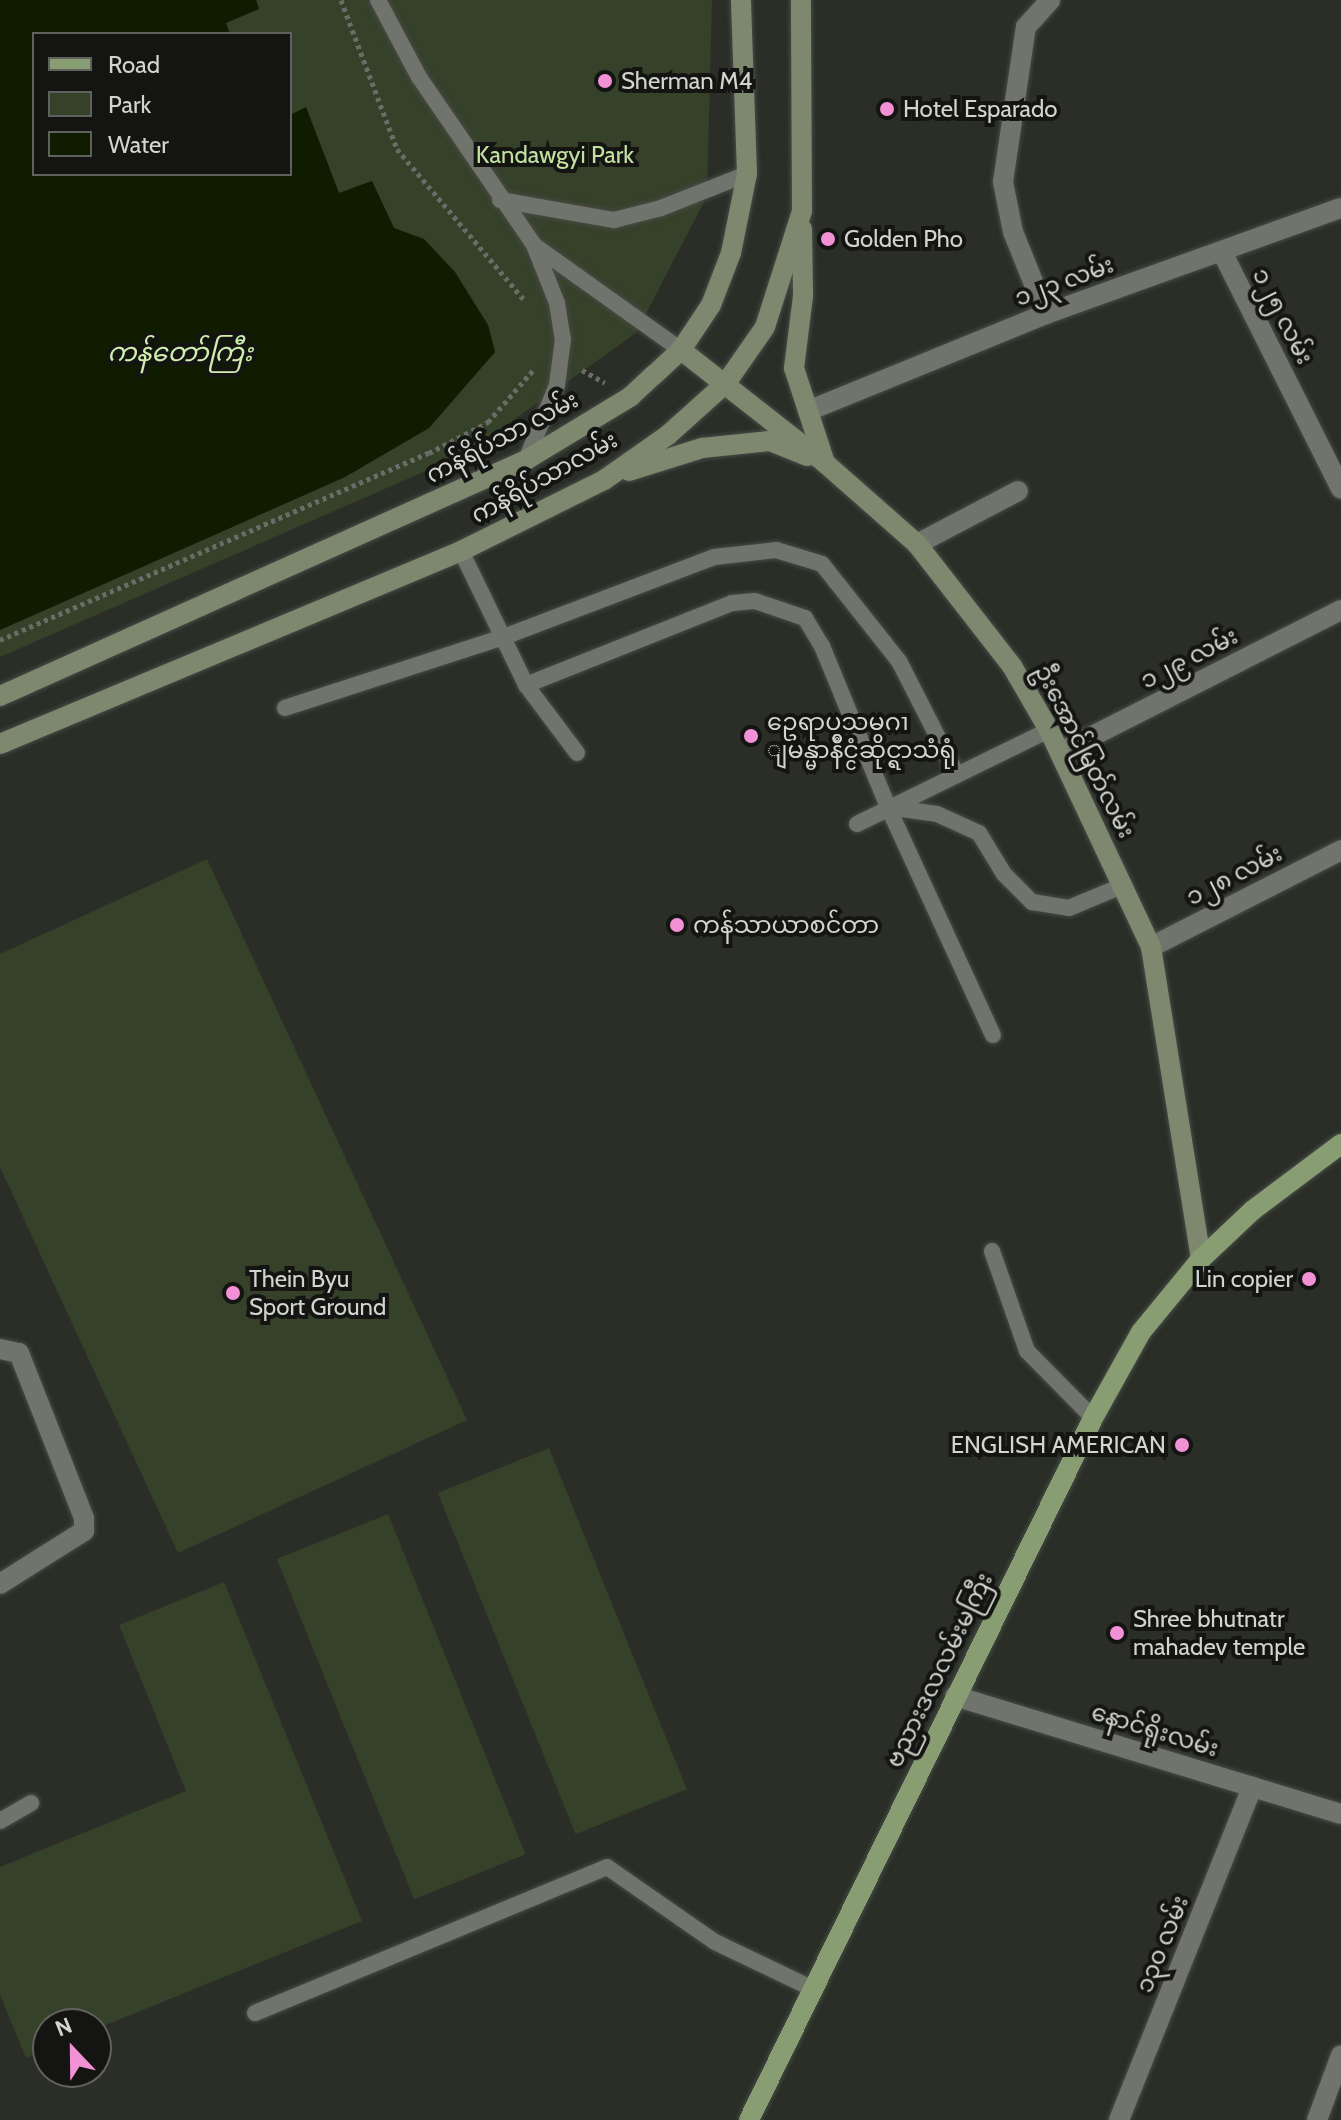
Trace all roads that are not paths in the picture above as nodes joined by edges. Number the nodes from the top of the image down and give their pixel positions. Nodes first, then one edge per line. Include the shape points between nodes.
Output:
1 (378, 0) edge
2 (741, 0) edge
3 (801, 0) edge
4 (1050, 0) edge
5 (747, 174) junction
6 (500, 200) junction
7 (1341, 208) edge
8 (802, 211) junction
9 (534, 245) junction
10 (1222, 252) junction
11 (1046, 314) junction
12 (681, 350) junction
13 (726, 383) junction
14 (808, 411) junction
15 (526, 460) junction
16 (825, 463) junction
17 (604, 480) junction
18 (1341, 489) edge
19 (1018, 491) dead end
20 (917, 544) junction
21 (461, 551) junction
22 (1341, 610) edge
23 (501, 638) junction
24 (526, 685) junction
25 (0, 696) edge
26 (285, 708) dead end
27 (1049, 730) junction
28 (0, 744) edge
29 (1061, 752) junction
30 (577, 753) dead end
31 (957, 775) junction
32 (888, 807) junction
33 (857, 824) dead end
34 (1341, 850) edge
35 (1124, 885) junction
36 (1151, 947) junction
37 (993, 1035) dead end
38 (1339, 1146) edge
39 (992, 1251) dead end
40 (1201, 1259) junction
41 (0, 1349) edge
42 (1093, 1418) junction
43 (0, 1584) edge
44 (955, 1696) junction
45 (1252, 1787) junction
46 (31, 1803) dead end
47 (1341, 1814) edge
48 (0, 1821) edge
49 (811, 1988) junction
50 (255, 2013) dead end
51 (1341, 2055) edge
52 (1337, 2087) edge
53 (749, 2120) edge
54 (1119, 2120) edge
55 (1317, 2120) edge

1 - 6 lane via 419,77
2 - 5 main road, ကန်ရိပ်သာ လမ်း
3 - 8 main road, ကန်ရိပ်သာလမ်း
4 - 11 street via 1026,27 1003,182 1013,232
5 - 6 lane via 661,208 614,220
5 - 12 main road, ကန်ရိပ်သာ လမ်း via 731,253 711,305
6 - 9 lane
7 - 10 street, ၁၂၃ လမ်း
8 - 13 main road, ကန်ရိပ်သာလမ်း via 765,327
8 - 14 main road via 803,296 794,368
9 - 12 lane
9 - 15 lane via 557,303 557,385
10 - 11 street, ၁၂၃ လမ်း
10 - 18 street, ၁၂၅ လမ်း
11 - 14 street, ၁၂၃ လမ်း
12 - 13 main road, ဦးအောင်မြတ်လမ်း
12 - 15 main road, ကန်ရိပ်သာ လမ်း via 630,397
13 - 16 main road, ဦးအောင်မြတ်လမ်း
13 - 17 main road, ကန်ရိပ်သာလမ်း via 668,435
14 - 16 main road
15 - 25 main road, ကန်ရိပ်သာ လမ်း
16 - 17 main road via 770,441 702,448
16 - 20 main road, ဦးအောင်မြတ်လမ်း
17 - 21 main road, ကန်ရိပ်သာလမ်း
19 - 20 street
20 - 27 main road, ဦးအောင်မြတ်လမ်း via 1012,666
21 - 23 lane
21 - 28 main road, ကန်ရိပ်သာလမ်း
22 - 29 street, ၁၂၉ လမ်း
23 - 24 lane
23 - 26 lane
23 - 31 lane via 714,557 776,550 822,564 851,600 899,661
24 - 30 lane
24 - 32 lane via 732,603 755,601 794,612 805,618 822,646
27 - 29 main road, ဦးအောင်မြတ်လမ်း
27 - 31 lane
29 - 35 main road, ဦးအောင်မြတ်လမ်း
31 - 32 lane
32 - 33 lane
32 - 35 lane via 937,814 979,833 1004,874 1032,902 1069,908
32 - 37 lane
34 - 36 street, ၁၂၈ လမ်း
35 - 36 main road, ဦးအောင်မြတ်လမ်း
36 - 40 main road, ဦးအောင်မြတ်လမ်း
38 - 40 main road, ဗညားဒလလမ်းမကြီး via 1253,1210
39 - 42 lane via 1027,1351
40 - 42 main road, ဗညားဒလလမ်းမကြီး via 1141,1332
41 - 43 street via 19,1353 84,1518 84,1531
42 - 44 main road, ဗညားဒလလမ်းမကြီး
44 - 45 street, နောင်ရိုးလမ်း
44 - 49 main road, ဗညားဒလလမ်းမကြီး
45 - 47 street, နောင်ရိုးလမ်း
45 - 54 street, ၁၃၀ လမ်း
46 - 48 lane
49 - 50 lane via 715,1942 607,1867
49 - 53 main road, ဗညားဒလလမ်းမကြီး
51 - 52 street
52 - 55 street

